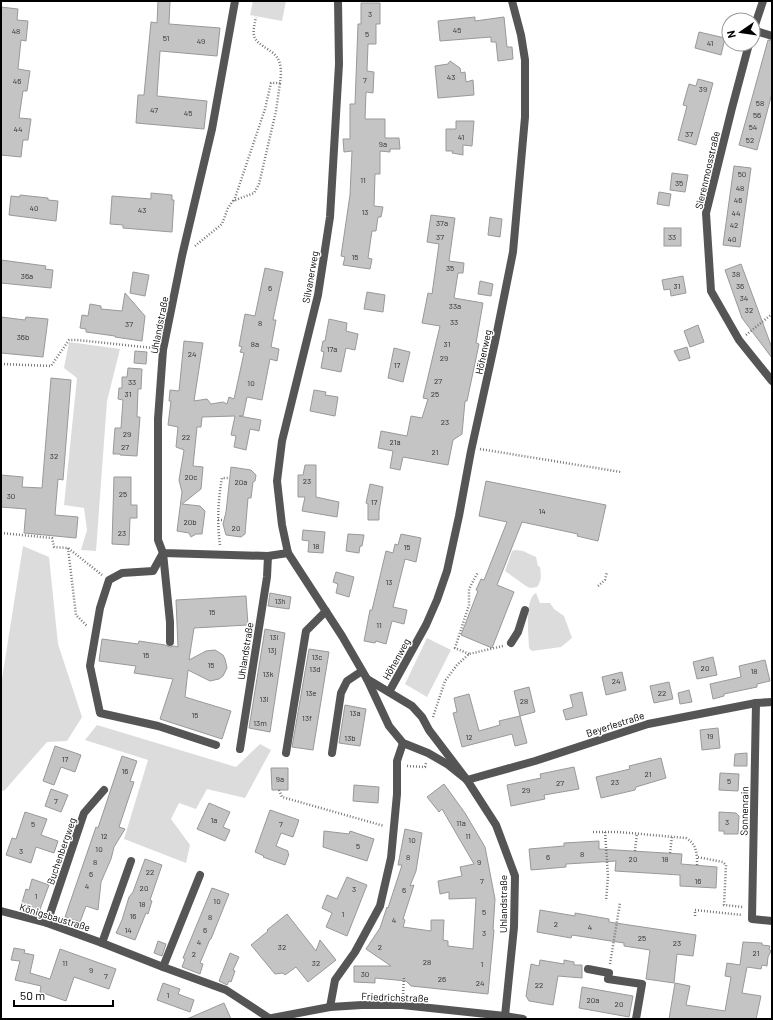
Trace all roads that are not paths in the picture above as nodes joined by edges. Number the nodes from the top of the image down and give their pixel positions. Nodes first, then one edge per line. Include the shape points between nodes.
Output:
1 (235, 1) edge
2 (338, 1) edge
3 (512, 1) edge
4 (763, 1) edge
5 (759, 12) edge
6 (761, 33) edge
7 (772, 36) edge
8 (748, 52) edge
9 (772, 382) edge
10 (163, 553) junction
11 (288, 553) junction
12 (268, 556) junction
13 (525, 610) dead end
14 (326, 611) junction
15 (170, 642) dead end
16 (511, 643) dead end
17 (362, 671) junction
18 (367, 679) junction
19 (389, 692) junction
20 (772, 702) edge
21 (756, 703) junction
22 (403, 743) junction
23 (216, 745) dead end
24 (240, 750) dead end
25 (286, 753) dead end
26 (332, 753) dead end
27 (467, 780) junction
28 (104, 790) dead end
29 (131, 861) dead end
30 (200, 875) dead end
31 (1, 911) edge
32 (772, 921) edge
33 (47, 923) junction
34 (102, 943) junction
35 (162, 967) junction
36 (588, 969) dead end
37 (330, 1006) junction
38 (474, 1016) edge
39 (505, 1016) junction
40 (268, 1019) edge
41 (523, 1019) edge
42 (636, 1019) edge

1 - 10 street, Uhlandstraße via 212,129 163,350 158,419 157,506 158,540
2 - 11 street, Silvanerweg via 339,64 330,217 318,295 282,441 278,481 282,525
3 - 19 street, Höhenweg via 525,60 525,117 512,259 444,578 426,625
4 - 5 street
6 - 7 street
8 - 9 street, Sierenmoosstraße via 706,213 711,291 739,340
10 - 12 street
10 - 15 street, Uhlandstraße
10 - 23 street via 153,571 122,573 109,580 100,608 90,666 100,712 158,726
11 - 12 street
11 - 14 street, Uhlandstraße
12 - 24 street, Uhlandstraße via 267,577
13 - 16 street via 518,632
14 - 17 street, Uhlandstraße
14 - 25 street via 306,631
17 - 18 street, Uhlandstraße
17 - 26 street via 347,681 342,693
18 - 19 street, Uhlandstraße
18 - 22 street, Uhlandstraße via 389,726
19 - 27 street, Uhlandstraße via 412,706
20 - 21 street, Beyerlestraße
21 - 27 street, Beyerlestraße via 648,724
21 - 32 street, Sonnenrain via 752,914
22 - 27 street, Uhlandstraße via 428,753
22 - 37 street via 397,761 397,794 391,858 380,906 355,952 334,980
27 - 39 street, Uhlandstraße via 496,825 515,876 514,927
28 - 33 street, Buchenbergweg via 84,813
29 - 34 street
30 - 35 street
31 - 33 street, Königsbaustraße
33 - 34 street, Königsbaustraße
34 - 35 street, Königsbaustraße
35 - 40 street, Königsbaustraße via 226,990
36 - 42 street via 609,973 608,979 642,984
37 - 38 street, Friedrichstraße via 402,1005
37 - 40 street, Friedrichstraße
38 - 39 street, Friedrichstraße
39 - 41 street, Friedrichstraße

